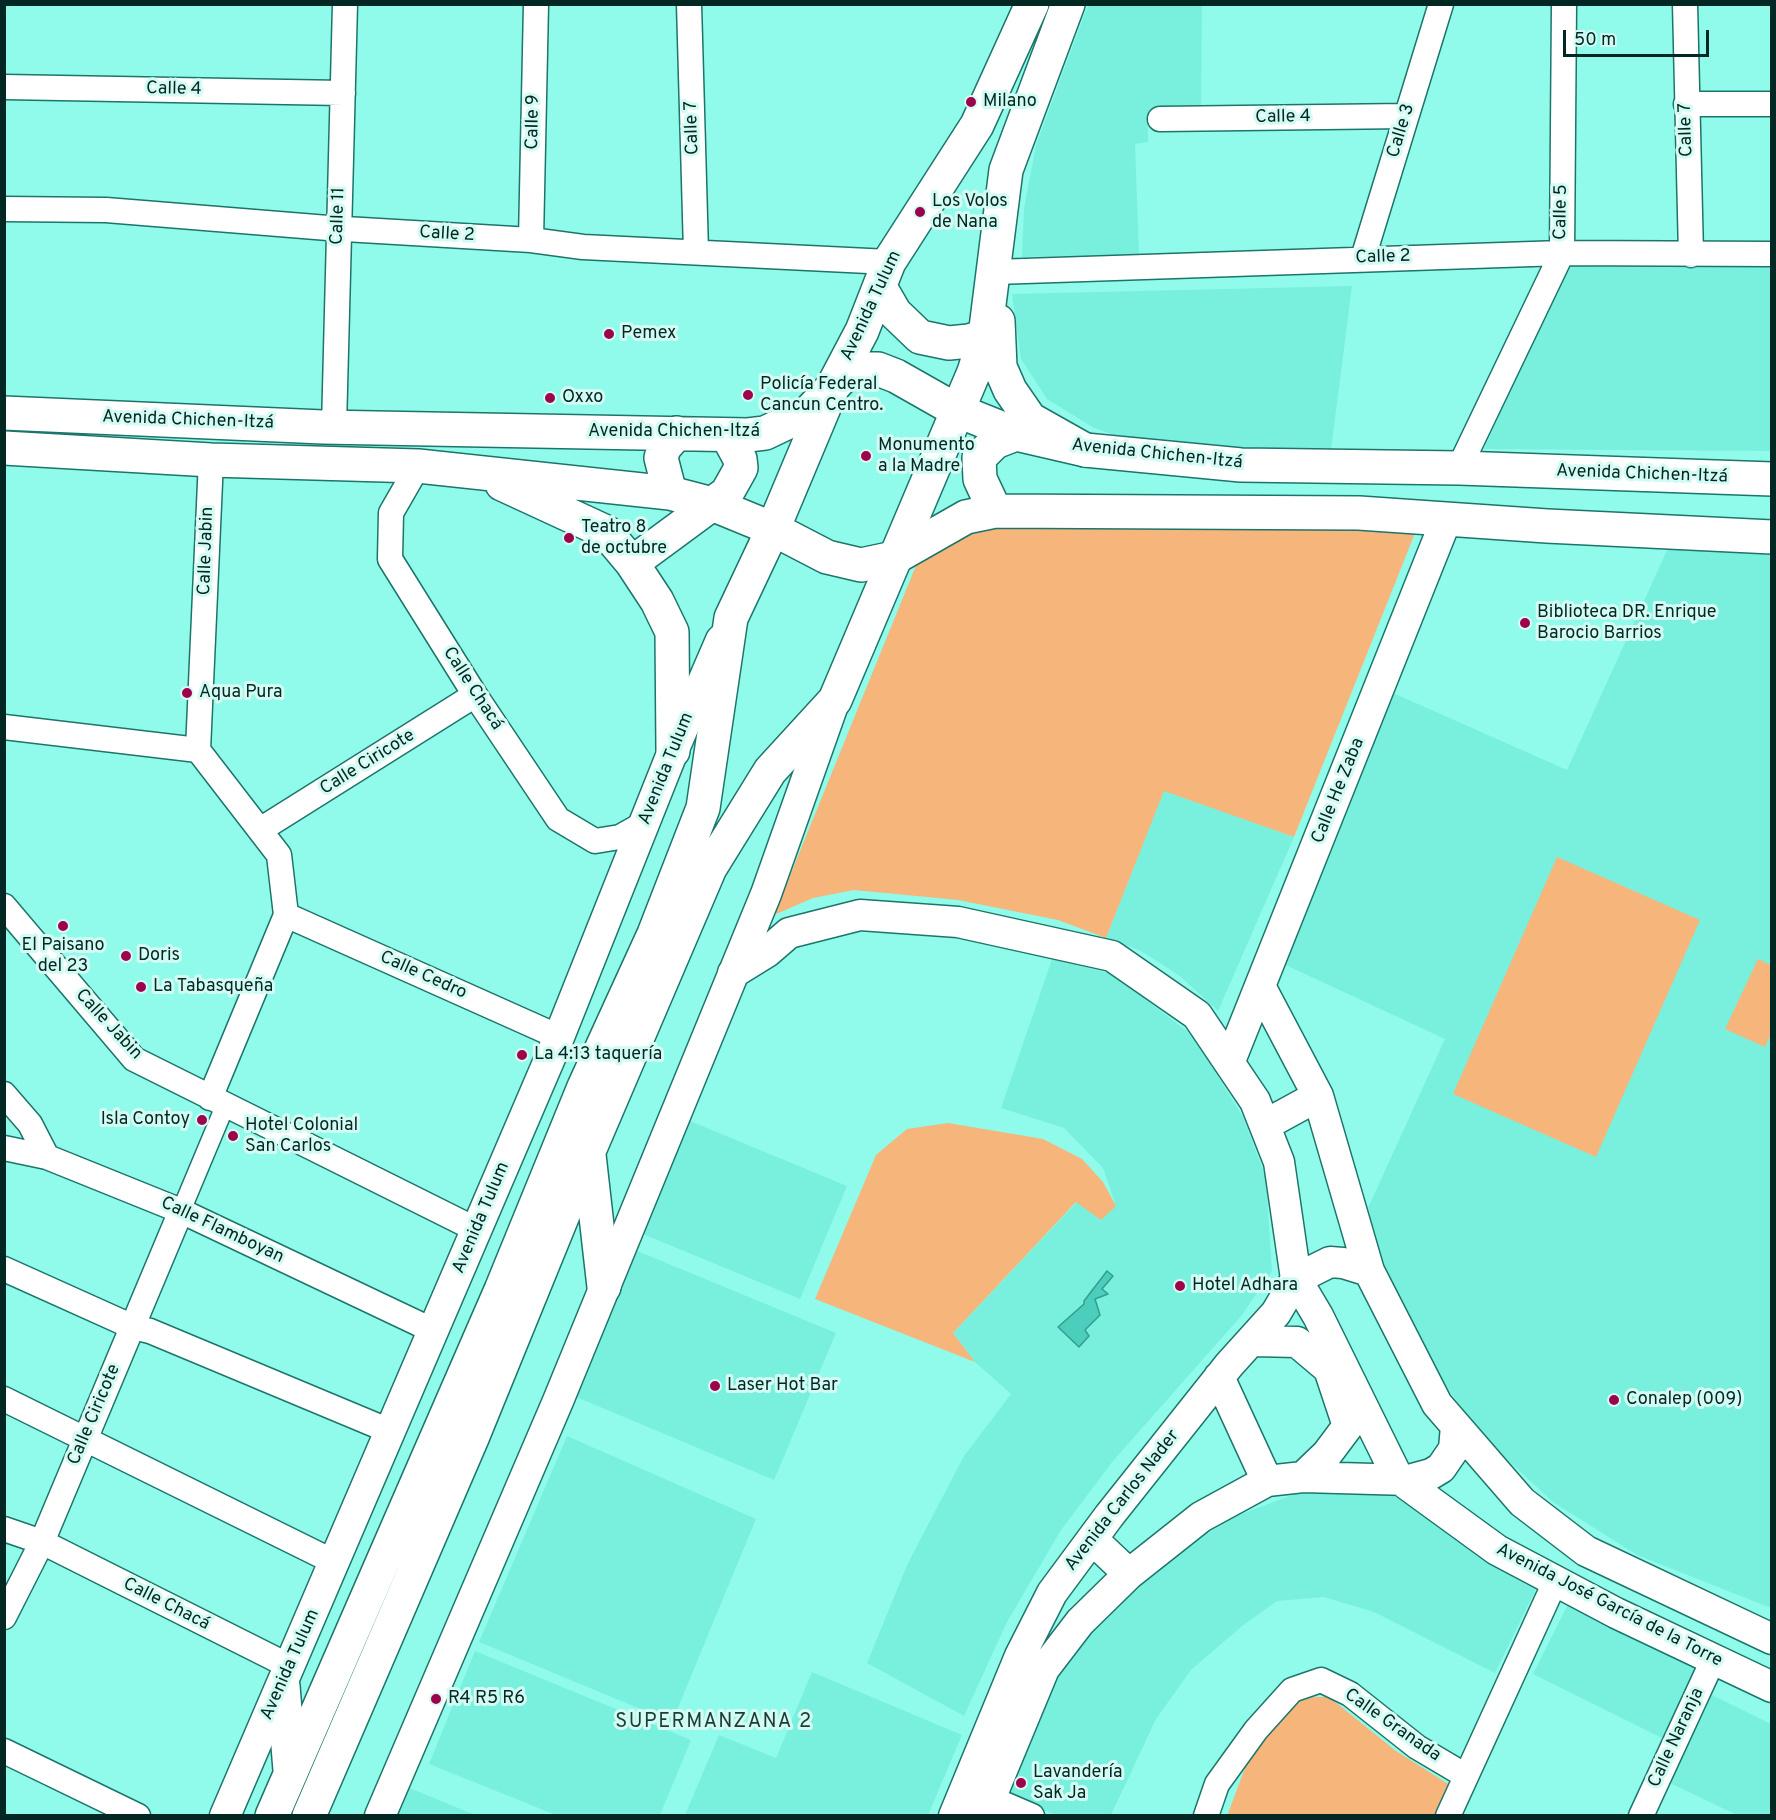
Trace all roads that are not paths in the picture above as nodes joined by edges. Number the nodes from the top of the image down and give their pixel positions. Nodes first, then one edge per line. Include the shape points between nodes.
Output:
1 (345, 4) edge
2 (536, 4) edge
3 (690, 4) edge
4 (1032, 4) edge
5 (1068, 4) edge
6 (1442, 4) edge
7 (1564, 4) edge
8 (1685, 4) edge
9 (4, 87) edge
10 (343, 93) junction
11 (1686, 104) junction
12 (1772, 104) edge
13 (1406, 116) junction
14 (1160, 119) dead end
15 (4, 209) edge
16 (338, 228) junction
17 (531, 240) junction
18 (696, 252) junction
19 (1562, 253) junction
20 (1772, 254) edge
21 (1691, 255) junction
22 (1363, 258) junction
23 (995, 272) junction
24 (884, 275) junction
25 (985, 336) junction
26 (833, 386) junction
27 (956, 410) junction
28 (4, 413) edge
29 (59, 416) junction
30 (334, 427) junction
31 (677, 434) junction
32 (1016, 434) junction
33 (727, 435) junction
34 (4, 447) edge
35 (60, 449) junction
36 (1085, 450) junction
37 (211, 460) junction
38 (418, 466) junction
39 (1372, 467) junction
40 (1459, 468) junction
41 (1535, 472) junction
42 (478, 473) junction
43 (1772, 479) edge
44 (670, 493) junction
45 (712, 504) junction
46 (995, 510) junction
47 (1359, 513) junction
48 (1446, 520) junction
49 (1526, 525) junction
50 (773, 529) junction
51 (1772, 537) edge
52 (894, 558) junction
53 (633, 563) junction
54 (731, 618) junction
55 (475, 695) junction
56 (835, 699) junction
57 (4, 727) edge
58 (198, 750) junction
59 (673, 751) junction
60 (645, 823) junction
61 (261, 830) junction
62 (4, 906) edge
63 (286, 915) junction
64 (733, 973) junction
65 (1260, 988) junction
66 (560, 1037) junction
67 (1230, 1061) junction
68 (4, 1094) edge
69 (1318, 1096) junction
70 (217, 1102) junction
71 (1265, 1125) junction
72 (4, 1148) edge
73 (589, 1151) junction
74 (47, 1157) junction
75 (181, 1211) junction
76 (477, 1230) junction
77 (4, 1269) edge
78 (1369, 1271) junction
79 (1296, 1279) junction
80 (604, 1287) junction
81 (133, 1327) junction
82 (434, 1331) junction
83 (1252, 1341) junction
84 (1219, 1377) junction
85 (4, 1399) edge
86 (1456, 1426) junction
87 (380, 1427) dead end
88 (83, 1440) junction
89 (1303, 1477) junction
90 (1398, 1478) junction
91 (1267, 1481) junction
92 (4, 1529) edge
93 (1092, 1539) junction
94 (42, 1542) junction
95 (336, 1563) junction
96 (1128, 1574) junction
97 (1555, 1582) junction
98 (4, 1617) edge
99 (1772, 1640) edge
100 (1713, 1660) junction
101 (287, 1676) junction
102 (1772, 1687) edge
103 (4, 1750) edge
104 (290, 1774) junction
105 (1466, 1776) junction
106 (979, 1800) edge
107 (138, 1815) edge
108 (225, 1815) edge
109 (272, 1815) edge
110 (309, 1815) edge
111 (380, 1815) edge
112 (954, 1815) edge
113 (1032, 1815) edge
114 (1206, 1815) edge
115 (1448, 1815) edge
116 (1641, 1815) edge

1 - 10 street, Calle 11
2 - 17 street, Calle 9
3 - 18 street, Calle 7
4 - 24 main road, Avenida Tulum via 977,125
5 - 23 main road via 1006,170
6 - 13 street, Calle 3
7 - 19 street, Calle 5
8 - 11 street, Calle 7
9 - 10 street, Calle 4
10 - 16 street, Calle 11
11 - 12 street
11 - 21 street, Calle 7
13 - 14 street, Calle 4
13 - 22 street, Calle 3
15 - 16 street, Calle 2 via 106,210
16 - 17 street, Calle 2
16 - 30 street, Calle 11
17 - 18 street, Calle 2 via 583,247
18 - 24 street, Calle 2
19 - 21 street, Calle 2
19 - 22 street, Calle 2
19 - 40 street, Calle 5
20 - 21 street, Calle 2
22 - 23 street, Calle 2
23 - 25 main road
23 - 36 main road via 1000,367 1010,390 1030,418
24 - 25 main road via 895,313 920,337 949,343
24 - 26 main road, Avenida Tulum via 862,331
25 - 27 main road
26 - 27 main road, Avenida Chichen-Itzá via 845,374 878,369 920,387
26 - 33 main road, Avenida Chichen-Itzá via 809,412 789,424 765,433
26 - 50 main road, Avenida Tulum
27 - 32 main road, Avenida Chichen-Itzá
27 - 52 main road
28 - 29 main road, Avenida Chichen-Itzá
29 - 30 main road, Avenida Chichen-Itzá
29 - 35 main road via 64,433
30 - 31 main road, Avenida Chichen-Itzá
31 - 33 main road, Avenida Chichen-Itzá
31 - 44 main road via 664,448 661,458
32 - 36 main road, Avenida Chichen-Itzá
32 - 46 main road via 994,442 979,458 980,480
33 - 45 main road via 741,468 727,493
34 - 35 main road, Avenida Chichen-Itzá
35 - 37 main road, Avenida Chichen-Itzá
36 - 39 main road, Avenida Chichen-Itzá via 1241,465
37 - 38 main road, Avenida Chichen-Itzá
37 - 58 street, Calle Jabin
38 - 42 main road, Avenida Chichen-Itzá
38 - 55 street, Calle Chacá via 391,513 390,559
39 - 40 main road, Avenida Chichen-Itzá
39 - 47 main road via 1354,487
40 - 41 main road, Avenida Chichen-Itzá
41 - 43 main road, Avenida Chichen-Itzá
41 - 49 main road via 1542,485 1543,501
42 - 44 main road, Avenida Chichen-Itzá
42 - 53 main road via 606,532
44 - 45 main road, Avenida Chichen-Itzá
45 - 50 main road, Avenida Chichen-Itzá
45 - 53 main road
46 - 47 main road, Avenida Chichen-Itzá
46 - 52 main road, Avenida Chichen-Itzá via 966,517
47 - 48 main road, Avenida Chichen-Itzá
48 - 49 main road, Avenida Chichen-Itzá
48 - 65 street, Calle He Zaba
49 - 51 main road, Avenida Chichen-Itzá
50 - 52 main road, Avenida Chichen-Itzá via 827,557 861,566
50 - 54 main road, Avenida Tulum
52 - 56 main road
53 - 59 main road via 672,632
54 - 59 street, Avenida Tulum
54 - 104 main road, Avenida Tulum via 703,808 654,934 584,1087 501,1290
55 - 60 street, Calle Chacá via 558,819 595,842 620,837
55 - 61 street, Calle Ciricote
56 - 64 street via 766,894
56 - 73 main road via 770,771 710,868
57 - 58 street
58 - 61 street
59 - 60 street, Avenida Tulum
60 - 66 street, Avenida Tulum
61 - 63 street via 279,855
62 - 70 street, Calle Jabin via 134,1059
63 - 66 street, Calle Cedro
63 - 70 street
64 - 67 street, Avenida José García de la Torre via 789,933 860,915 958,922 1112,956 1197,1015
64 - 80 street
65 - 67 street, Calle He Zaba
65 - 69 street
66 - 76 street, Avenida Tulum
67 - 71 street, Avenida José García de la Torre via 1256,1101
68 - 74 street via 30,1124
69 - 71 street
69 - 78 street
70 - 75 street
70 - 76 street
71 - 79 street, Avenida José García de la Torre via 1279,1162
72 - 74 street, Calle Flamboyan
73 - 80 main road
73 - 110 main road via 472,1438
74 - 75 street, Calle Flamboyan
75 - 81 street, Calle Ciricote
75 - 82 street, Calle Flamboyan
76 - 82 street, Avenida Tulum
77 - 81 street
78 - 79 street via 1330,1262
78 - 86 street via 1437,1404
79 - 83 street, Avenida Carlos Nader via 1276,1313
79 - 90 street, Avenida José García de la Torre
80 - 111 street
81 - 87 street
81 - 88 street, Calle Ciricote
82 - 95 street, Avenida Tulum
83 - 84 street, Avenida Carlos Nader
83 - 89 street via 1297,1342 1329,1369 1348,1426
84 - 91 street
84 - 93 street, Avenida Carlos Nader
85 - 88 street
86 - 90 street, Avenida Carlos Nader via 1454,1449 1441,1468 1420,1478
86 - 99 street via 1522,1502 1586,1551
88 - 94 street, Calle Ciricote
88 - 95 street
89 - 90 street, Avenida Carlos Nader
89 - 91 street, Avenida Carlos Nader
90 - 97 street, Avenida José García de la Torre via 1497,1551
91 - 96 street, Avenida Carlos Nader via 1201,1517
92 - 94 street, Calle Chacá
93 - 96 street
93 - 106 street, Avenida Carlos Nader via 1052,1593 1020,1656
94 - 98 street, Calle Ciricote
94 - 101 street, Calle Chacá
95 - 101 street, Avenida Tulum
96 - 106 street, Avenida Carlos Nader via 1080,1622 1044,1669
97 - 100 street, Avenida José García de la Torre
97 - 105 street
100 - 102 street, Avenida José García de la Torre
100 - 116 street, Calle Naranja
101 - 104 main road
101 - 108 street, Avenida Tulum
103 - 107 street
104 - 109 main road, Avenida Tulum
105 - 114 street, Calle Granada via 1417,1747 1350,1694 1321,1680 1292,1690 1256,1730 1216,1784
105 - 115 street
106 - 112 street, Avenida Carlos Nader
106 - 113 street

